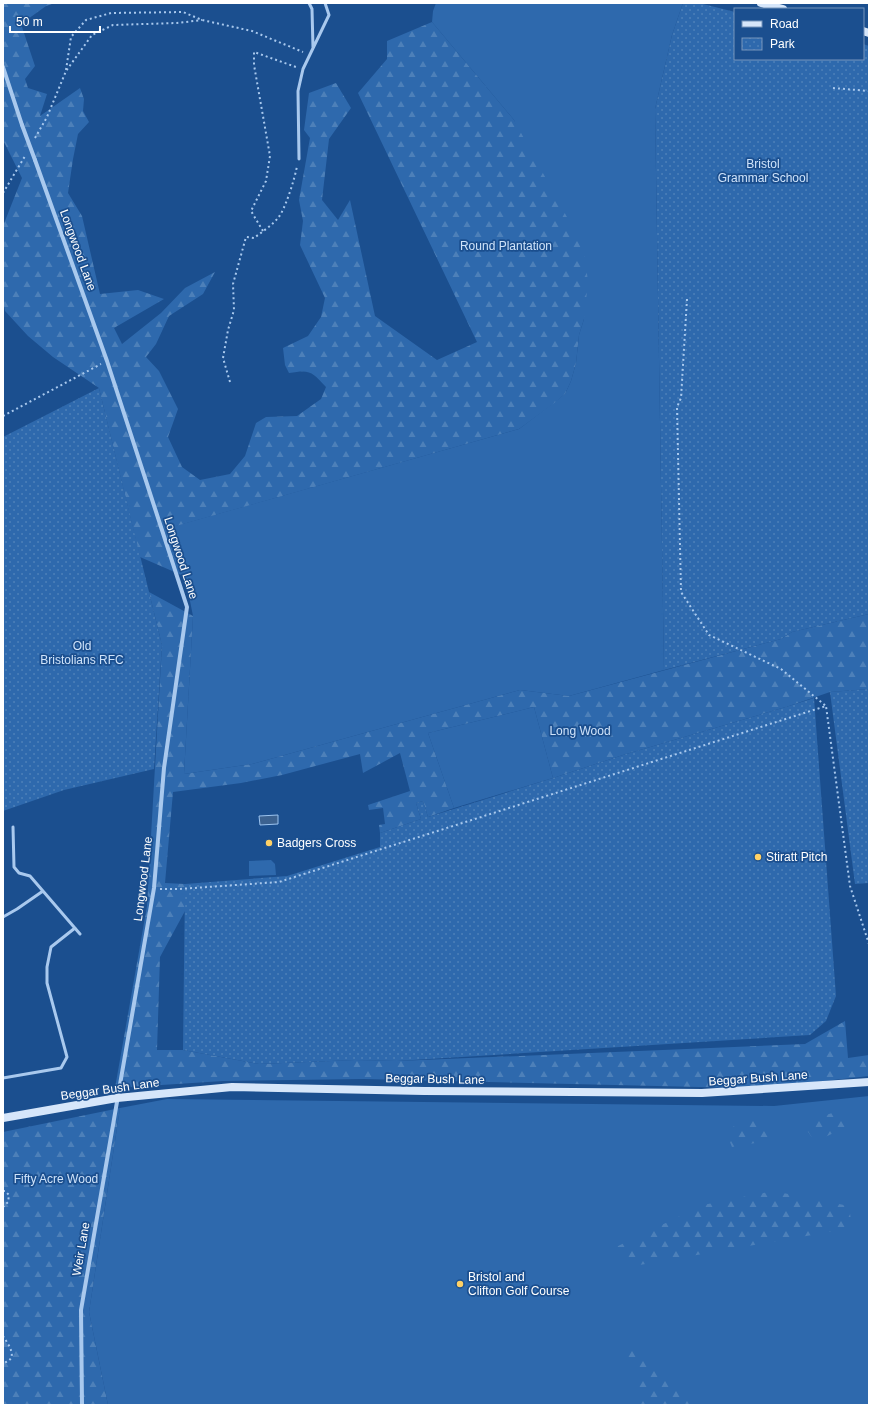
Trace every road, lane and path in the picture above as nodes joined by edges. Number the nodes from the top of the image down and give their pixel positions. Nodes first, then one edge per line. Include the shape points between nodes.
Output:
1 (309, 3) edge
2 (325, 3) edge
3 (762, 3) edge
4 (780, 8) edge
5 (202, 20) junction
6 (313, 50) junction
7 (310, 55) junction
8 (3, 67) edge
9 (303, 70) junction
10 (66, 72) junction
11 (833, 88) dead end
12 (869, 90) edge
13 (32, 144) dead end
14 (28, 150) dead end
15 (299, 159) joint
16 (3, 193) edge
17 (263, 231) junction
18 (687, 300) dead end
19 (107, 361) junction
20 (230, 382) dead end
21 (3, 416) edge
22 (826, 706) junction
23 (13, 827) dead end
24 (154, 888) junction
25 (43, 891) junction
26 (3, 917) edge
27 (75, 928) junction
28 (80, 934) dead end
29 (869, 944) edge
30 (3, 1078) edge
31 (869, 1082) edge
32 (117, 1098) junction
33 (3, 1118) edge
34 (3, 1191) edge
35 (3, 1207) edge
36 (3, 1336) edge
37 (3, 1363) edge
38 (82, 1405) edge

1 - 6 lane via 312,10
2 - 6 lane via 329,15
3 - 4 main road
5 - 7 path via 252,31
5 - 10 path via 113,25 92,35
5 - 10 path via 183,12 112,13 86,20 71,37
6 - 7 lane
7 - 9 lane
8 - 19 street, Longwood Lane, bridge
9 - 15 lane via 298,91
9 - 17 path via 254,52 254,66 270,156 266,181 250,211
10 - 13 path via 47,117
11 - 12 path
14 - 16 path
15 - 17 path via 295,179 279,217
17 - 20 path via 254,238 246,237 233,284 234,310 223,358
18 - 22 path via 681,398 677,407 681,592 709,634 781,669
19 - 21 path
19 - 24 street, Longwood Lane via 187,607 164,768
22 - 24 path via 279,882 179,889
22 - 29 path via 850,886
23 - 25 lane via 14,867 19,873 30,876
24 - 32 street, Longwood Lane
25 - 26 lane
25 - 27 lane
27 - 28 lane
27 - 30 lane via 51,947 47,967 48,983 66,1057 61,1068
31 - 32 main road, Beggar Bush Lane via 702,1093 232,1087
32 - 33 main road, Beggar Bush Lane
32 - 38 street, Weir Lane via 80,1310
34 - 35 path via 9,1195 8,1202
36 - 37 path via 12,1351 10,1360

